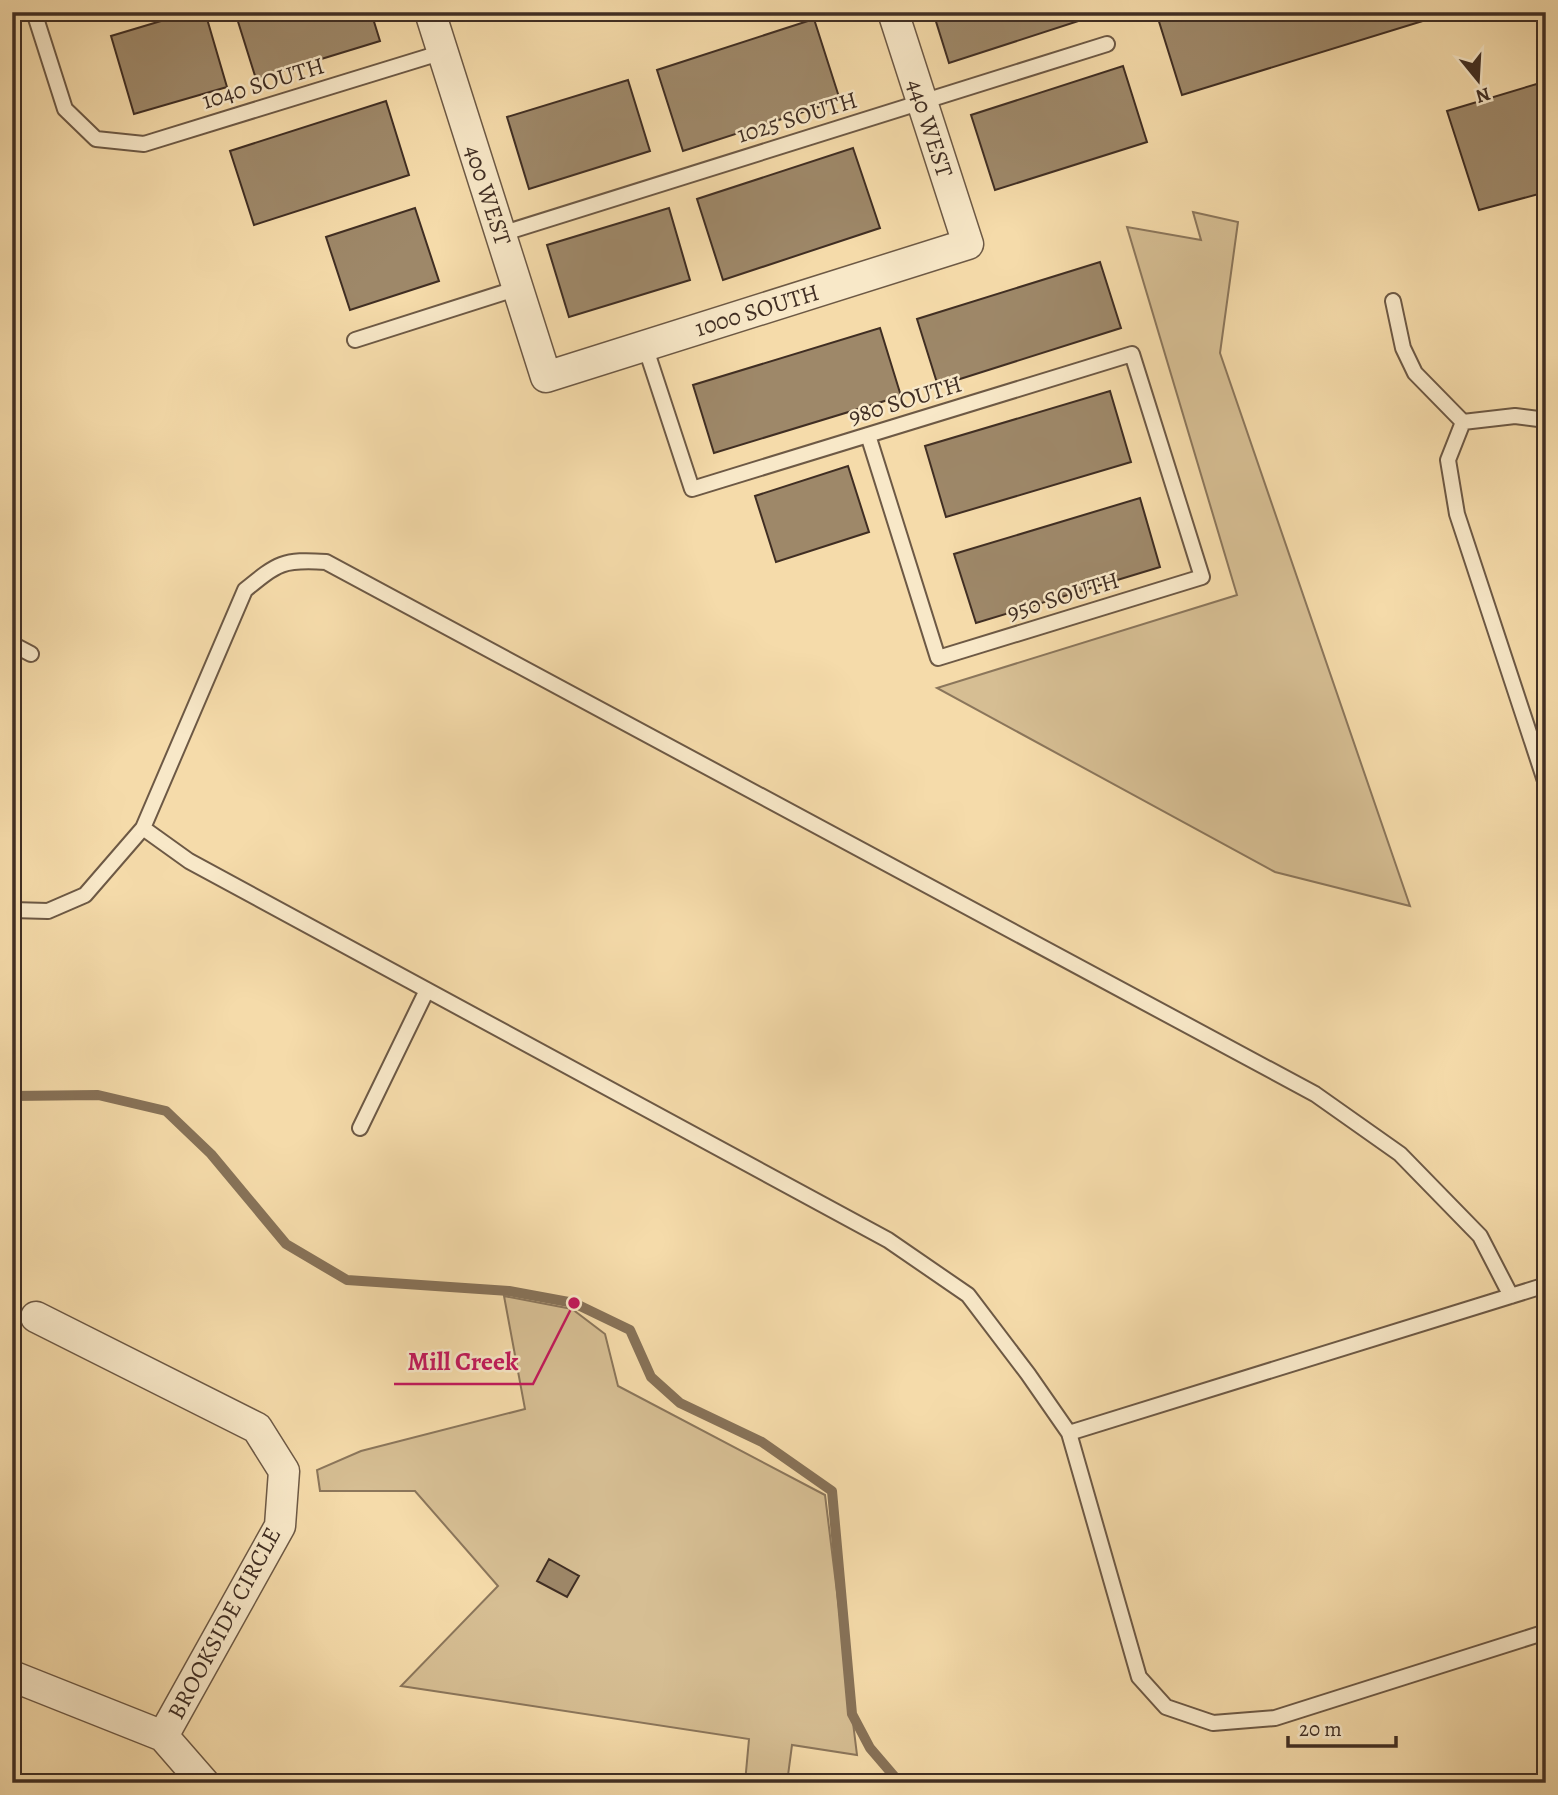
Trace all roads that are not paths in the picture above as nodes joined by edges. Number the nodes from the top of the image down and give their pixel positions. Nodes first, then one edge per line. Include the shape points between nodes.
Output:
1 (34, 12) edge
2 (430, 12) edge
3 (893, 12) edge
4 (1107, 44) dead end
5 (443, 51) junction
6 (922, 102) junction
7 (501, 234) junction
8 (968, 244) joint
9 (518, 288) junction
10 (1393, 301) dead end
11 (355, 340) dead end
12 (645, 346) junction
13 (546, 377) joint
14 (1546, 420) edge
15 (1463, 422) junction
16 (868, 435) junction
17 (1202, 577) joint
18 (12, 644) edge
19 (31, 654) dead end
20 (1546, 784) edge
21 (143, 828) junction
22 (12, 910) edge
23 (427, 990) junction
24 (360, 1128) dead end
25 (1546, 1285) edge
26 (1511, 1296) junction
27 (36, 1317) dead end
28 (1069, 1433) junction
29 (1546, 1632) edge
30 (12, 1676) edge
31 (163, 1736) junction
32 (204, 1783) edge

1 - 5 lane, 1040 SOUTH via 65,109 96,139 144,144
2 - 5 street, 400 WEST
3 - 6 street, 440 WEST
4 - 6 lane, 1025 SOUTH
5 - 7 street, 400 WEST
6 - 7 lane, 1025 SOUTH
6 - 8 street, 440 WEST
7 - 9 street, 400 WEST
8 - 12 street, 1000 SOUTH
9 - 11 lane
9 - 13 street, 400 WEST
10 - 15 lane via 1403,348 1415,373
12 - 13 street, 1000 SOUTH
12 - 16 lane, 980 SOUTH via 692,489
14 - 15 lane via 1515,416
15 - 20 lane via 1448,460 1457,514
16 - 17 lane, 980 SOUTH via 1132,354
16 - 17 lane, 950 SOUTH via 938,658
18 - 19 lane
21 - 22 lane via 85,895 48,911
21 - 23 lane via 189,861
21 - 26 lane via 245,590 272,567 294,560 326,562 1315,1094 1400,1154 1472,1227
23 - 24 lane
23 - 28 lane via 888,1240 968,1295
25 - 26 lane
26 - 28 lane
27 - 31 street, BROOKSIDE CIRCLE via 257,1428 284,1471 280,1526
28 - 29 lane via 1139,1677 1166,1707 1213,1723 1275,1718
30 - 31 street
31 - 32 street

